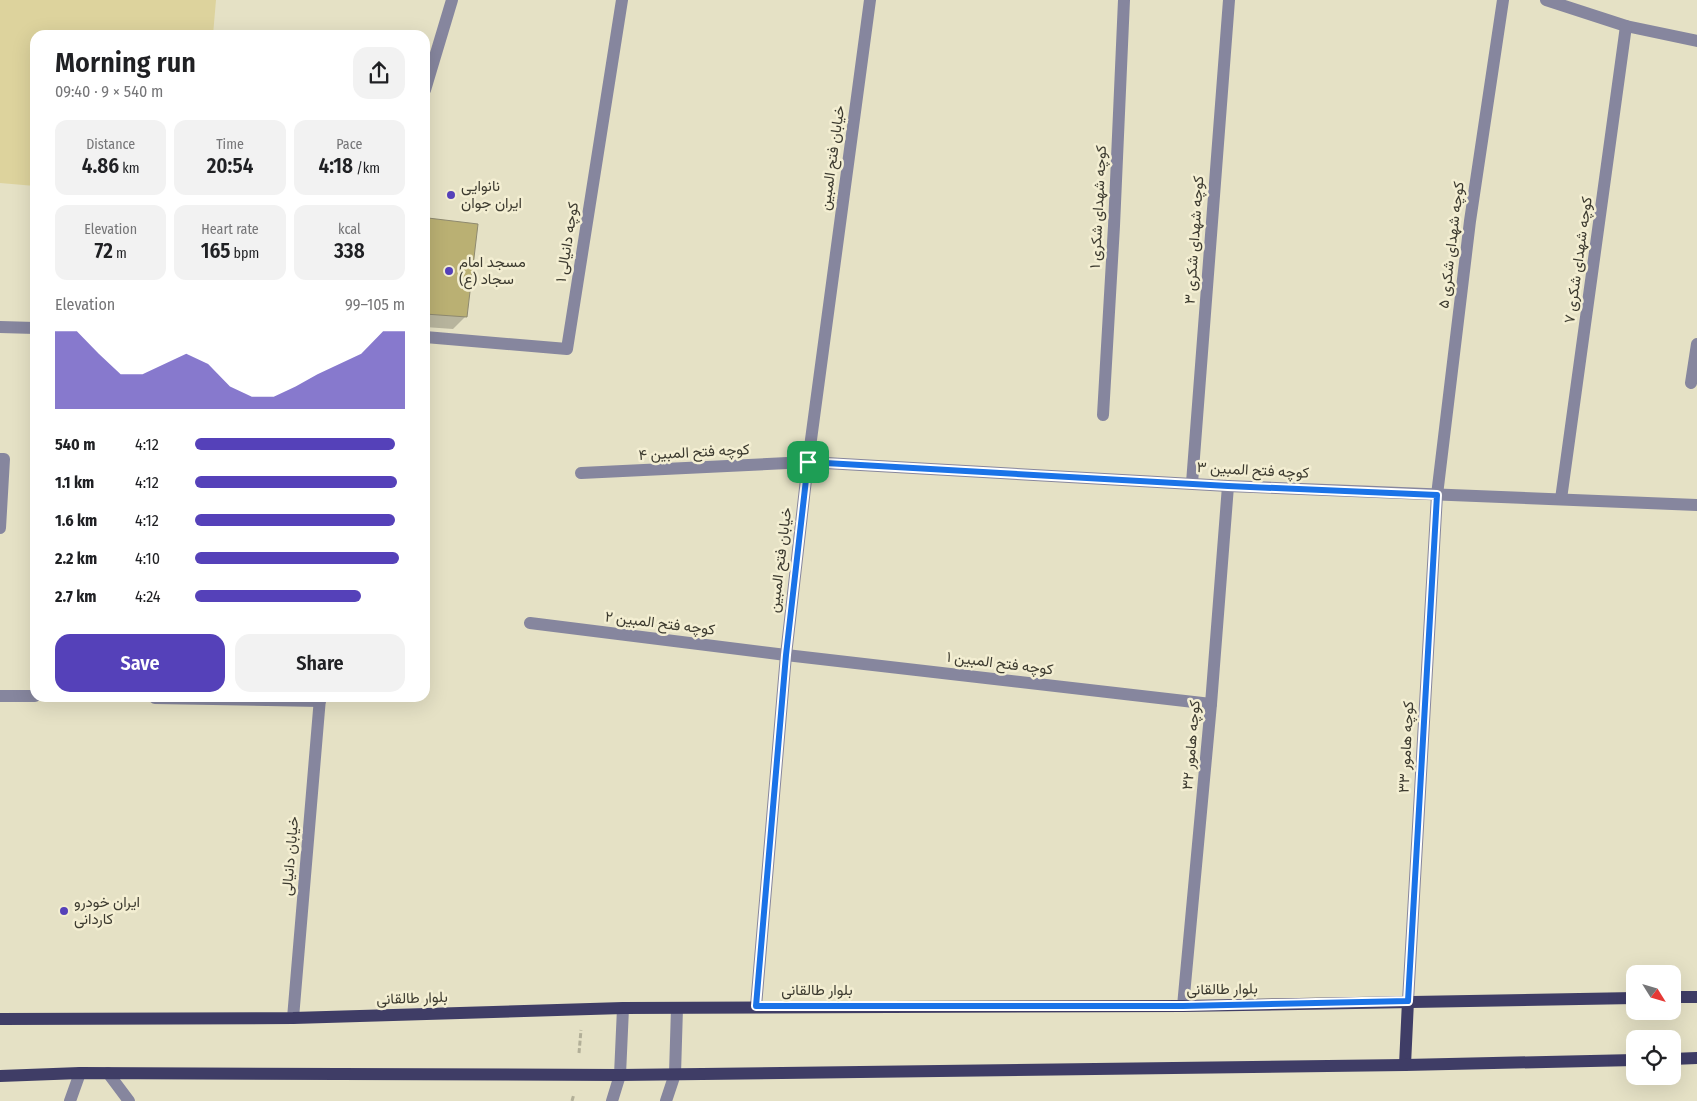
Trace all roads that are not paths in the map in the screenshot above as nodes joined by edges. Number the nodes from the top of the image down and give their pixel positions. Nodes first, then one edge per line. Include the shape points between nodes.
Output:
1 (452, 0) edge
2 (622, 0) edge
3 (870, 0) edge
4 (1124, 0) edge
5 (1229, 0) edge
6 (1503, 0) edge
7 (1546, 0) edge
8 (1626, 26) junction
9 (1697, 41) edge
10 (430, 73) edge
11 (0, 327) edge
12 (30, 328) edge
13 (430, 337) edge
14 (1697, 344) edge
15 (1691, 383) dead end
16 (1104, 415) dead end
17 (0, 458) edge
18 (808, 462) junction
19 (581, 473) dead end
20 (1192, 483) junction
21 (1228, 486) junction
22 (1437, 495) junction
23 (1561, 499) junction
24 (1697, 505) edge
25 (0, 528) edge
26 (530, 623) dead end
27 (786, 655) junction
28 (0, 696) edge
29 (30, 696) edge
30 (320, 702) edge
31 (1211, 704) junction
32 (1681, 997) edge
33 (1697, 997) edge
34 (1626, 998) edge
35 (1408, 1001) junction
36 (756, 1006) junction
37 (1183, 1006) junction
38 (623, 1008) junction
39 (677, 1008) junction
40 (293, 1018) junction
41 (0, 1019) edge
42 (1697, 1058) edge
43 (1681, 1059) edge
44 (1626, 1060) edge
45 (1405, 1065) junction
46 (80, 1073) junction
47 (108, 1073) junction
48 (675, 1074) junction
49 (620, 1075) junction
50 (0, 1076) edge
51 (70, 1101) edge
52 (129, 1101) edge
53 (612, 1101) edge
54 (666, 1101) edge

1 - 10 street
2 - 13 street, کوچه دانیالی ۱ via 567,349
3 - 18 street, خیابان فتح المبین
4 - 16 street, کوچه شهدای شکری ۱
5 - 20 street, کوچه شهدای شکری ۳
6 - 22 street, کوچه شهدای شکری ۵ via 1470,221
7 - 8 street
8 - 9 street
8 - 23 street, کوچه شهدای شکری ۷
11 - 12 street
14 - 15 street
17 - 25 street via 4,459
18 - 19 street, کوچه فتح المبین ۴
18 - 20 street, کوچه فتح المبین ۳
18 - 27 street, خیابان فتح المبین
20 - 21 street, کوچه فتح المبین ۳
21 - 22 street, کوچه فتح المبین ۳
21 - 31 street, کوچه هامور ۳۲
22 - 23 street, کوچه فتح المبین ۳
22 - 35 street, کوچه هامور ۳۳
23 - 24 street, کوچه فتح المبین ۳
26 - 27 street, کوچه فتح المبین ۲
27 - 31 street, کوچه فتح المبین ۱
27 - 36 street, خیابان فتح المبین
28 - 29 street
30 - 40 street, خیابان دانیالی
31 - 37 street, کوچه هامور ۳۲
32 - 33 main road
34 - 35 main road, بلوار طالقانی
35 - 37 main road, بلوار طالقانی
35 - 45 main road
36 - 37 main road, بلوار طالقانی
36 - 39 main road, بلوار طالقانی
38 - 39 main road, بلوار طالقانی
38 - 40 main road, بلوار طالقانی
38 - 49 street
39 - 48 street
40 - 41 main road, بلوار طالقانی
42 - 43 main road
44 - 45 main road
45 - 48 main road
46 - 47 main road
46 - 50 main road
46 - 51 street
47 - 49 main road
47 - 52 street
48 - 49 main road
48 - 54 street
49 - 53 street

